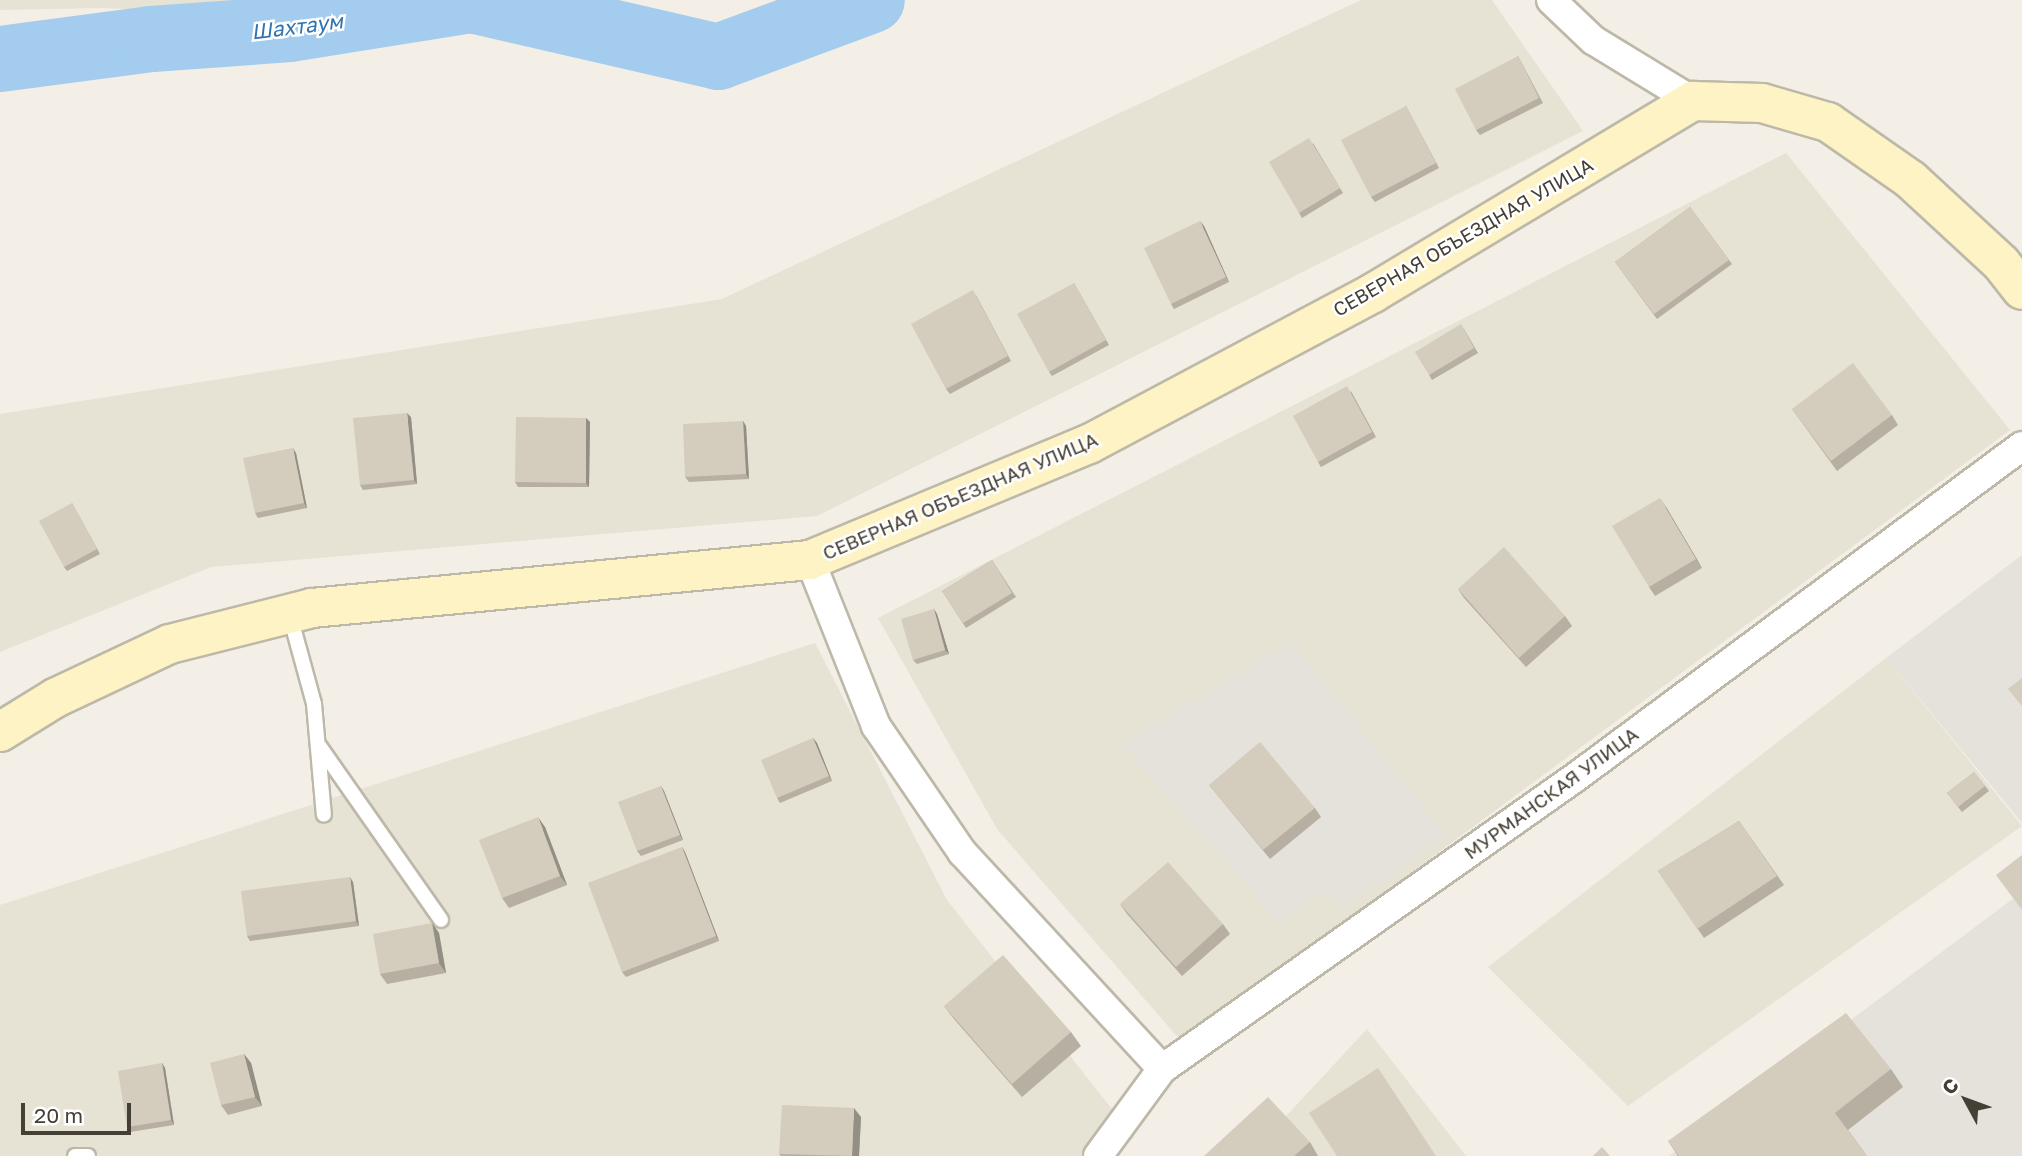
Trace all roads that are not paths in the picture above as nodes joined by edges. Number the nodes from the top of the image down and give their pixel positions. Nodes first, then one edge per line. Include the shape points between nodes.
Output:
1 (1550, 0) edge
2 (1693, 101) junction
3 (2022, 290) edge
4 (2022, 446) edge
5 (810, 560) junction
6 (289, 614) junction
7 (0, 732) edge
8 (320, 747) junction
9 (324, 816) dead end
10 (441, 920) dead end
11 (1162, 1069) junction
12 (75, 1156) edge
13 (88, 1156) edge
14 (1098, 1156) edge

1 - 2 street via 1593,40
2 - 3 street via 1762,103 1828,122 1910,180 2001,263
2 - 5 street, СЕВЕРНАЯ ОБЪЕЗДНАЯ УЛИЦА via 1373,293 1089,444
4 - 11 street, МУРМАНСКАЯ УЛИЦА via 1576,777
5 - 6 street, СЕВЕРНАЯ ОБЪЕЗДНАЯ УЛИЦА via 448,592
5 - 11 street via 876,726 961,852
6 - 7 street, СЕВЕРНАЯ ОБЪЕЗДНАЯ УЛИЦА via 170,644 55,698
6 - 8 lane via 314,704
8 - 9 lane
8 - 10 lane
11 - 14 street, МУРМАНСКАЯ УЛИЦА
12 - 13 lane

